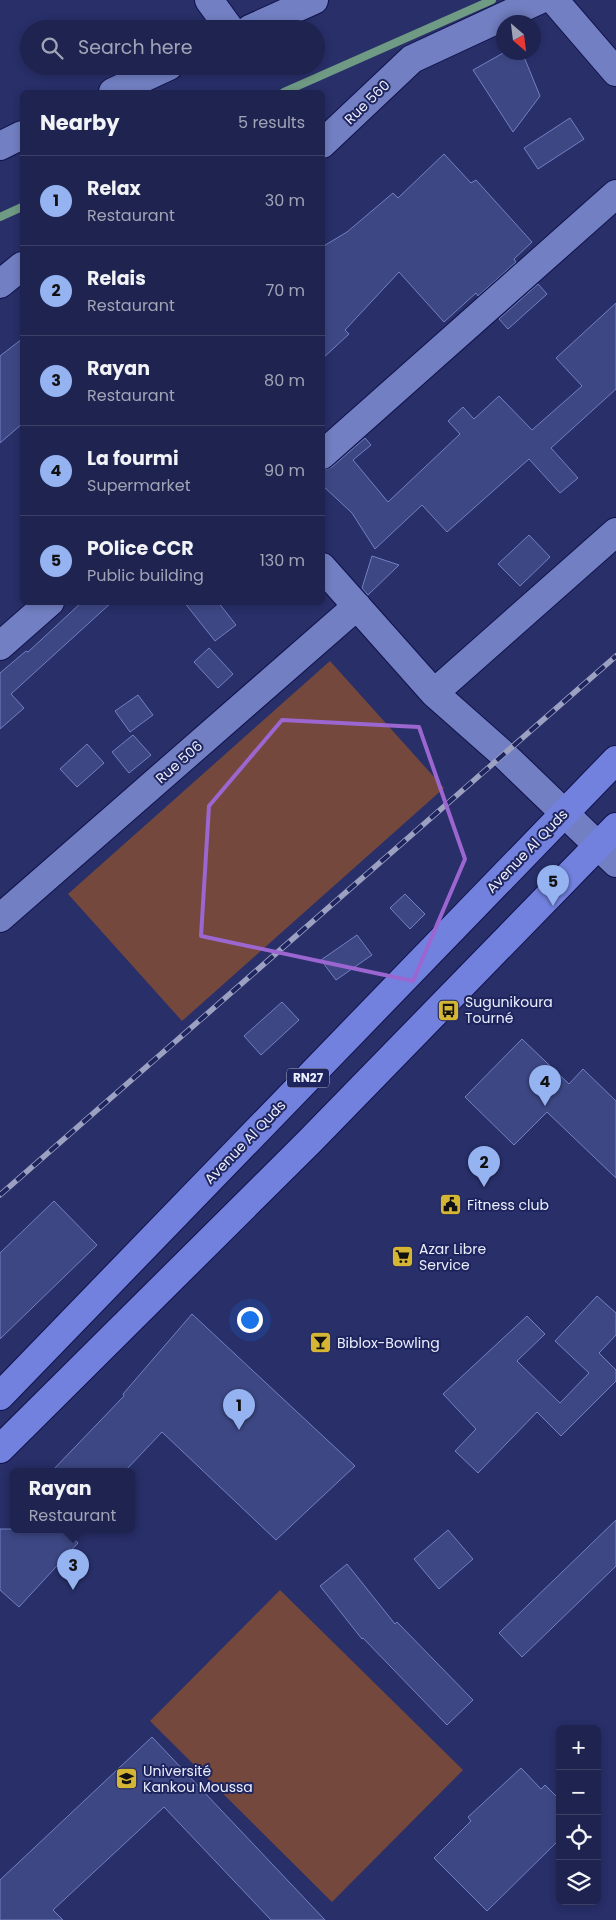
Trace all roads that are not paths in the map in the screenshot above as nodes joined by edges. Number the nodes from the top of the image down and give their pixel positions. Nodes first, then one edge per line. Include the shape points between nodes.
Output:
1 (209, 0) edge
2 (314, 0) edge
3 (539, 0) edge
4 (554, 0) edge
5 (223, 20) edge
6 (270, 20) edge
7 (616, 72) edge
8 (150, 75) edge
9 (117, 90) edge
10 (20, 136) edge
11 (325, 141) edge
12 (0, 146) edge
13 (616, 194) edge
14 (20, 268) edge
15 (0, 284) edge
16 (325, 452) edge
17 (616, 532) edge
18 (325, 570) edge
19 (47, 605) edge
20 (357, 606) junction
21 (0, 646) edge
22 (434, 693) junction
23 (616, 760) edge
24 (564, 813) junction
25 (610, 845) edge
26 (0, 918) edge
27 (0, 1396) edge
28 (0, 1449) edge

1 - 5 street
2 - 6 street
3 - 11 street, Rue 560 via 412,59
4 - 7 street
8 - 9 street
10 - 12 street
13 - 16 street
14 - 15 street
17 - 22 street
18 - 20 street
19 - 21 street
20 - 22 street
20 - 26 street, Rue 506
22 - 24 street
23 - 24 main road, Avenue Al Quds / RN27
24 - 25 street
24 - 27 main road, Avenue Al Quds / RN27
25 - 28 main road

